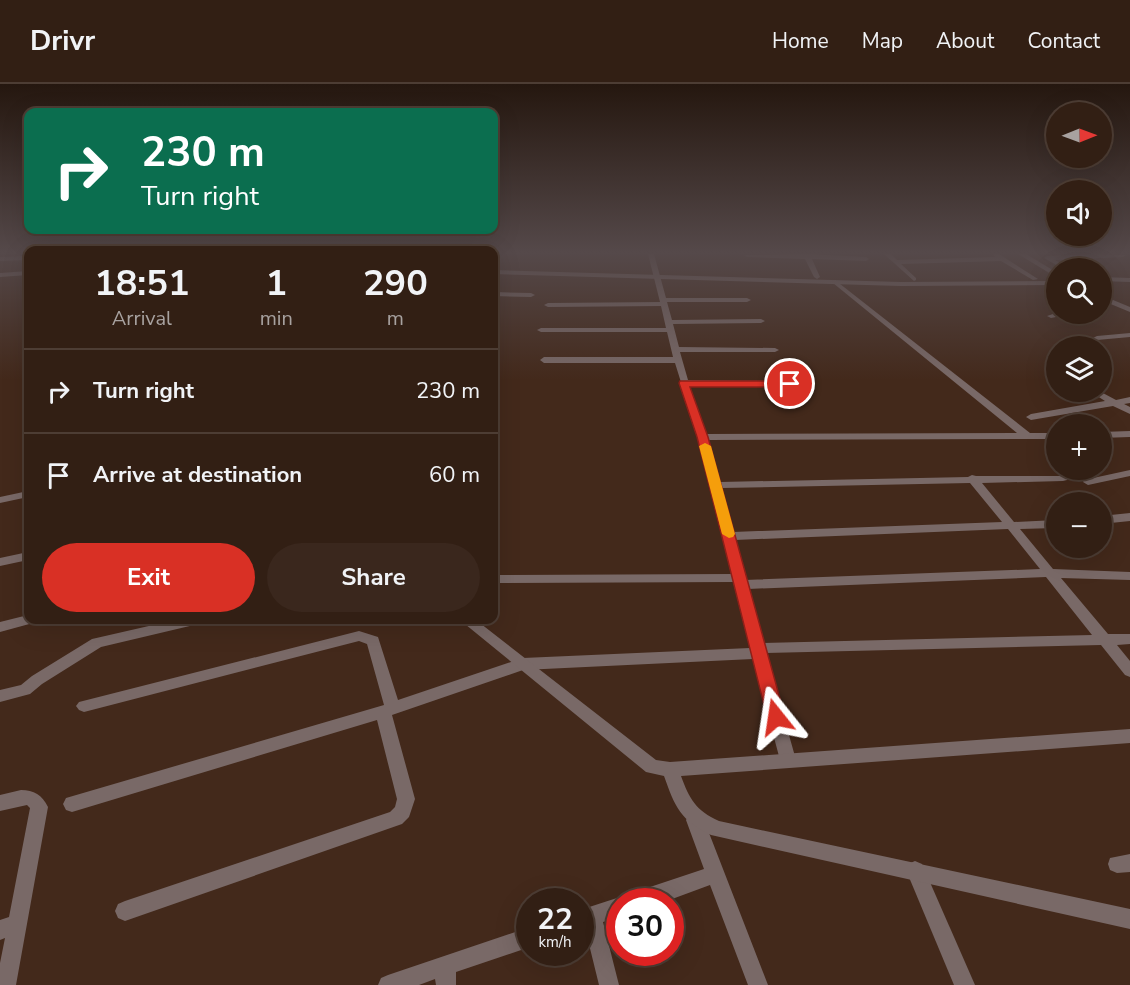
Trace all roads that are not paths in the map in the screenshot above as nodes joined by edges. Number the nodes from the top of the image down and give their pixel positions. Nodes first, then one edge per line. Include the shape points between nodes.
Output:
1 (660, 296) edge
2 (853, 296) edge
3 (747, 300) dead end
4 (1112, 301) edge
5 (662, 302) junction
6 (1130, 304) edge
7 (548, 305) dead end
8 (1121, 305) junction
9 (1112, 306) edge
10 (1130, 310) edge
11 (760, 321) dead end
12 (669, 326) junction
13 (541, 330) dead end
14 (1130, 335) edge
15 (1112, 337) edge
16 (775, 350) dead end
17 (676, 355) junction
18 (544, 360) dead end
19 (684, 383) junction
20 (790, 384) dead end
21 (1130, 400) edge
22 (1112, 401) edge
23 (1116, 403) junction
24 (1130, 411) edge
25 (1031, 417) dead end
26 (1130, 434) edge
27 (1112, 435) edge
28 (1027, 436) junction
29 (1046, 436) edge
30 (703, 437) junction
31 (1130, 473) edge
32 (972, 478) junction
33 (1046, 478) edge
34 (1088, 482) dead end
35 (714, 485) junction
36 (24, 495) edge
37 (0, 500) edge
38 (1130, 517) edge
39 (1112, 519) edge
40 (1046, 525) edge
41 (1010, 527) junction
42 (729, 536) junction
43 (24, 557) edge
44 (0, 562) edge
45 (1048, 573) junction
46 (1130, 576) edge
47 (498, 579) edge
48 (739, 581) junction
49 (24, 621) edge
50 (177, 624) edge
51 (472, 624) edge
52 (0, 627) edge
53 (1130, 639) edge
54 (1104, 640) junction
55 (758, 650) junction
56 (523, 664) junction
57 (1130, 670) edge
58 (0, 696) edge
59 (84, 706) dead end
60 (388, 710) junction
61 (1130, 736) edge
62 (788, 760) junction
63 (670, 770) junction
64 (0, 803) edge
65 (72, 804) dead end
66 (695, 820) junction
67 (915, 870) junction
68 (716, 874) junction
69 (676, 888) edge
70 (125, 911) dead end
71 (1130, 919) edge
72 (9, 927) edge
73 (594, 941) edge
74 (516, 943) edge
75 (446, 975) edge
76 (6, 985) edge
77 (388, 985) edge
78 (609, 985) edge
79 (758, 985) edge
80 (965, 985) edge

1 - 5 street
2 - 28 street
3 - 5 street
4 - 8 street
5 - 7 street
5 - 12 street
6 - 8 street
8 - 9 street
8 - 10 street
11 - 12 street
12 - 13 street
12 - 17 street
14 - 15 street
16 - 17 street
17 - 18 street
17 - 19 street
19 - 20 street
19 - 30 street
21 - 23 street
22 - 23 street
23 - 24 street
23 - 25 street
26 - 27 street
28 - 29 street
28 - 30 street
30 - 35 street
31 - 34 street
32 - 33 street
32 - 35 street
32 - 41 street
35 - 42 street
36 - 37 street
38 - 39 street
40 - 41 street
41 - 42 street
41 - 45 street
42 - 48 street
43 - 44 street
45 - 46 street
45 - 48 street
45 - 54 street
47 - 48 street
48 - 55 street
49 - 52 street
50 - 58 street via 97,643 25,690
51 - 56 street
53 - 54 street
54 - 55 street
54 - 57 street
55 - 56 street
55 - 62 street
56 - 60 street
56 - 63 street via 640,760
59 - 60 street via 359,636 373,641
60 - 65 street
60 - 70 street via 406,799 396,818
61 - 62 street
62 - 63 street
63 - 66 street via 685,807
64 - 72 street via 28,797 37,801 39,807
66 - 67 street via 717,829 809,850
66 - 68 street
67 - 71 street
67 - 80 street
68 - 69 street
68 - 79 street
72 - 76 street
73 - 78 street
74 - 75 street
75 - 77 street

